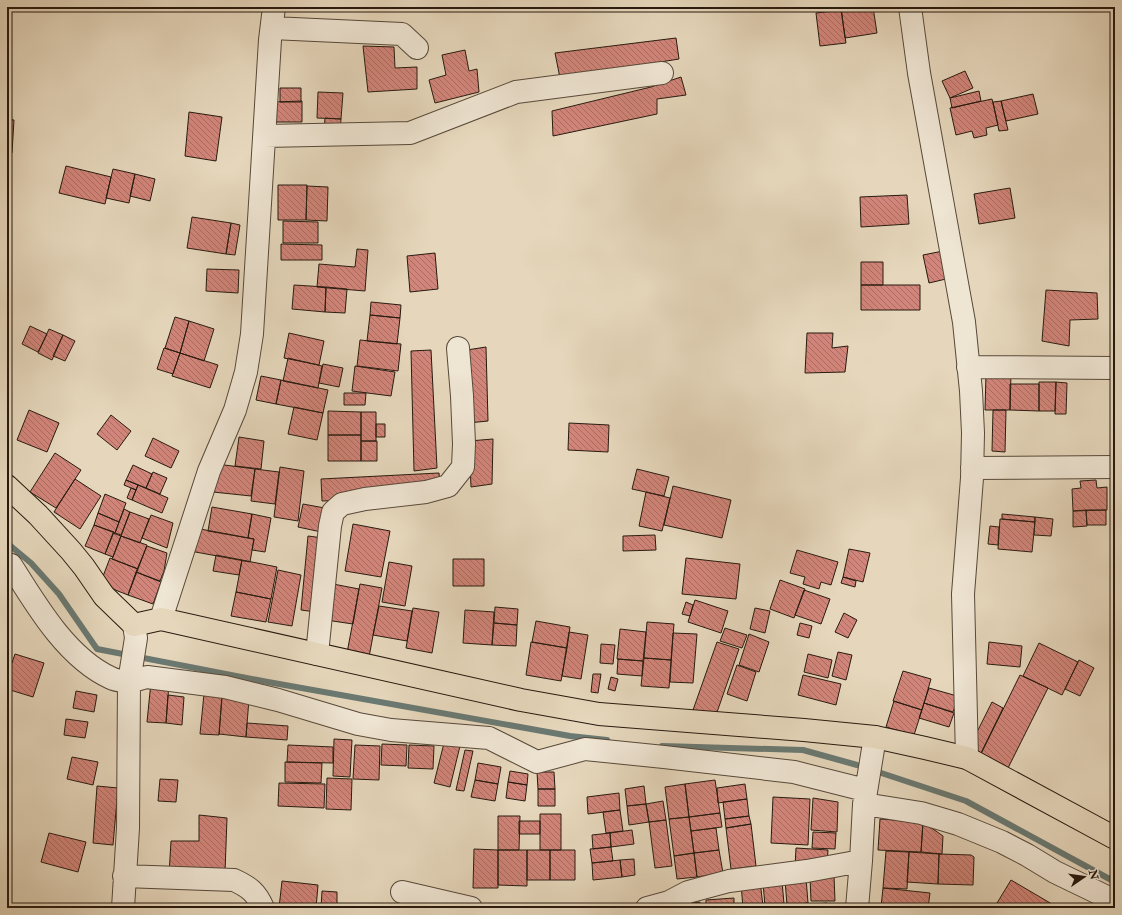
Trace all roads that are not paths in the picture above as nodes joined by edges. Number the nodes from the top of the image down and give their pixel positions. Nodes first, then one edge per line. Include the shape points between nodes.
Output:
1 (910, 7) edge
2 (273, 18) edge
3 (417, 48) dead end
4 (662, 73) dead end
5 (265, 136) junction
6 (458, 348) dead end
7 (968, 367) junction
8 (1115, 368) edge
9 (1115, 467) edge
10 (972, 468) junction
11 (7, 487) edge
12 (7, 564) edge
13 (161, 619) junction
14 (135, 632) junction
15 (317, 654) junction
16 (129, 682) junction
17 (874, 744) junction
18 (967, 758) junction
19 (865, 791) junction
20 (1115, 838) edge
21 (861, 861) junction
22 (124, 876) junction
23 (402, 892) dead end
24 (1115, 901) edge
25 (653, 907) edge
26 (123, 908) edge
27 (263, 908) edge
28 (470, 908) edge
29 (857, 908) edge

1 - 7 street via 919,73 963,315
2 - 3 street via 402,34
2 - 5 street
4 - 5 street via 516,92 410,132
5 - 13 street via 252,334 246,372 235,410 209,471
6 - 15 street via 464,437 463,467 448,486 426,492 342,504 333,512
7 - 8 street
7 - 10 street via 973,433
9 - 10 street
10 - 18 street via 963,594
11 - 14 main road via 38,515 71,551 104,596
12 - 16 street via 11,565 58,635 87,663 112,679
13 - 14 main road
13 - 15 main road
14 - 16 street
15 - 17 main road via 521,700 599,714 804,730
16 - 19 street via 147,677 225,687 358,724 391,730 489,738 537,762 585,749 794,772
16 - 22 street via 128,828
17 - 18 main road
17 - 19 street
18 - 20 main road
19 - 21 street
19 - 24 street via 1002,842 1055,872
21 - 25 street via 729,881 688,892
21 - 29 street
22 - 26 street
22 - 27 street via 234,880 256,894
23 - 28 street

